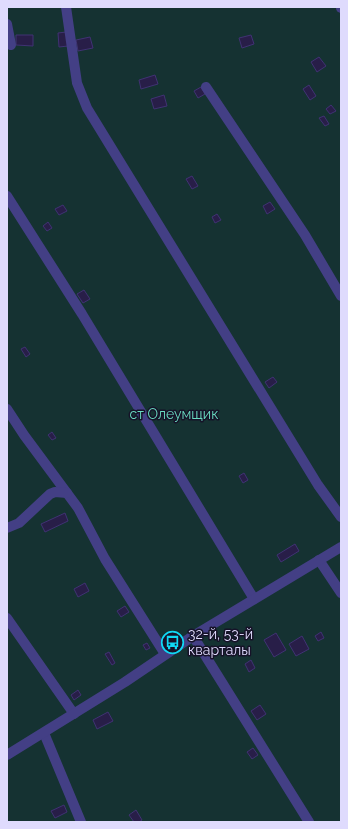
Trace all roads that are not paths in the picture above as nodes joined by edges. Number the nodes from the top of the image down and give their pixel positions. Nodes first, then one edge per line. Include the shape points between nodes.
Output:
1 (66, 7) edge
2 (7, 24) edge
3 (12, 45) dead end
4 (206, 87) dead end
5 (7, 196) edge
6 (341, 296) edge
7 (7, 409) edge
8 (67, 493) junction
9 (341, 517) edge
10 (7, 528) edge
11 (341, 547) edge
12 (319, 560) junction
13 (341, 593) edge
14 (254, 599) junction
15 (7, 618) edge
16 (193, 636) junction
17 (165, 654) junction
18 (74, 714) junction
19 (44, 733) junction
20 (7, 755) edge
21 (81, 822) edge
22 (309, 822) edge

1 - 9 lane via 77,84 87,108 318,485
2 - 3 lane
4 - 6 lane via 305,235
5 - 14 lane via 82,314
7 - 8 lane
8 - 10 lane via 50,494 19,523
8 - 17 lane
11 - 12 lane
12 - 13 lane
12 - 14 lane
14 - 16 lane
15 - 18 lane
16 - 17 lane
16 - 22 lane
17 - 18 lane
18 - 19 lane
19 - 20 lane
19 - 21 lane

